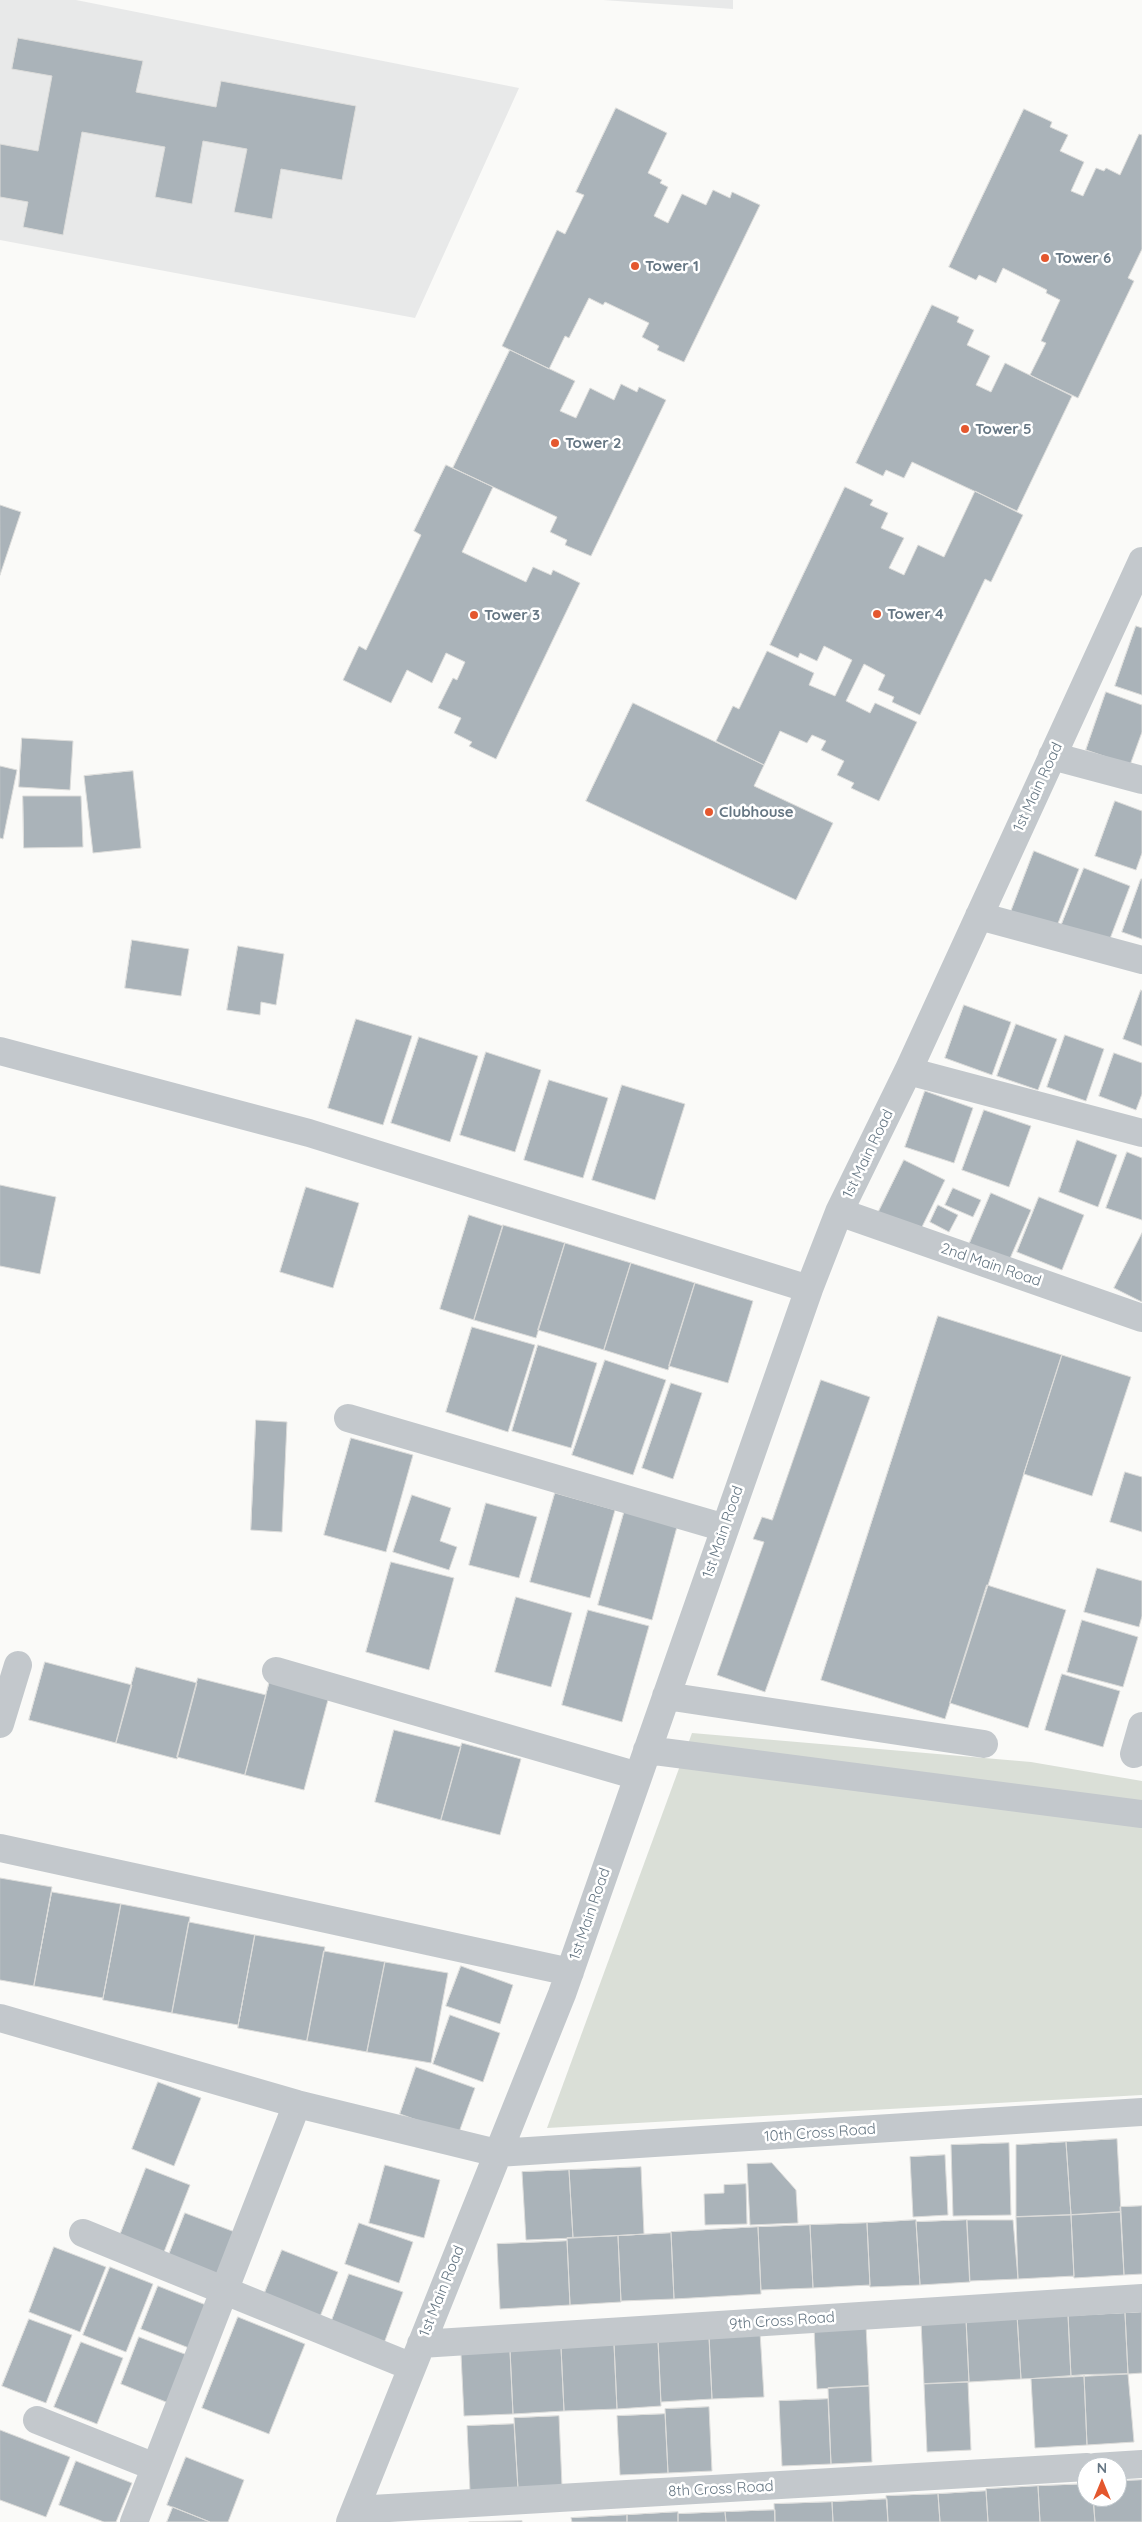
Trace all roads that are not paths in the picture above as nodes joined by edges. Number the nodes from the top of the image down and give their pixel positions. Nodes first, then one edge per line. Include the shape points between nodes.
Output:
1 (1142, 561) edge
2 (1132, 610) edge
3 (1052, 756) junction
4 (1142, 780) edge
5 (980, 916) junction
6 (1142, 960) edge
7 (0, 1051) edge
8 (908, 1072) junction
9 (1142, 1133) edge
10 (839, 1212) junction
11 (808, 1289) junction
12 (1142, 1318) edge
13 (348, 1418) dead end
14 (725, 1528) junction
15 (18, 1665) dead end
16 (276, 1671) dead end
17 (666, 1696) junction
18 (0, 1724) edge
19 (1142, 1726) edge
20 (984, 1744) dead end
21 (647, 1750) junction
22 (1134, 1754) dead end
23 (638, 1776) junction
24 (1142, 1814) edge
25 (0, 1848) edge
26 (570, 1972) junction
27 (0, 2018) edge
28 (297, 2104) junction
29 (1142, 2112) edge
30 (497, 2154) junction
31 (82, 2234) dead end
32 (224, 2292) junction
33 (1142, 2298) edge
34 (416, 2356) junction
35 (37, 2420) dead end
36 (1142, 2464) edge
37 (1127, 2465) edge
38 (155, 2467) junction
39 (1077, 2469) edge
40 (352, 2516) edge
41 (134, 2522) edge

1 - 2 street, 1st Main Road
2 - 3 street, 1st Main Road
3 - 4 street
3 - 5 street, 1st Main Road
5 - 6 street
5 - 8 street, 1st Main Road
7 - 11 street via 309,1133
8 - 9 street
8 - 10 street, 1st Main Road
10 - 11 street, 1st Main Road
10 - 12 street, 2nd Main Road
11 - 14 street, 1st Main Road
13 - 14 street
14 - 17 street, 1st Main Road
15 - 18 street
16 - 23 street
17 - 20 street
17 - 21 street, 1st Main Road
19 - 22 street
21 - 23 street, 1st Main Road
21 - 24 street
23 - 26 street, 1st Main Road
25 - 26 street
26 - 30 street, 1st Main Road
27 - 28 street, 10th Cross Road
28 - 30 street, 10th Cross Road
28 - 32 street
29 - 30 street, 10th Cross Road
30 - 34 street, 1st Main Road
31 - 32 street
32 - 34 street
32 - 38 street
33 - 34 street, 9th Cross Road
34 - 40 street, 1st Main Road
35 - 38 street
36 - 37 street
38 - 41 street
39 - 40 street, 8th Cross Road

